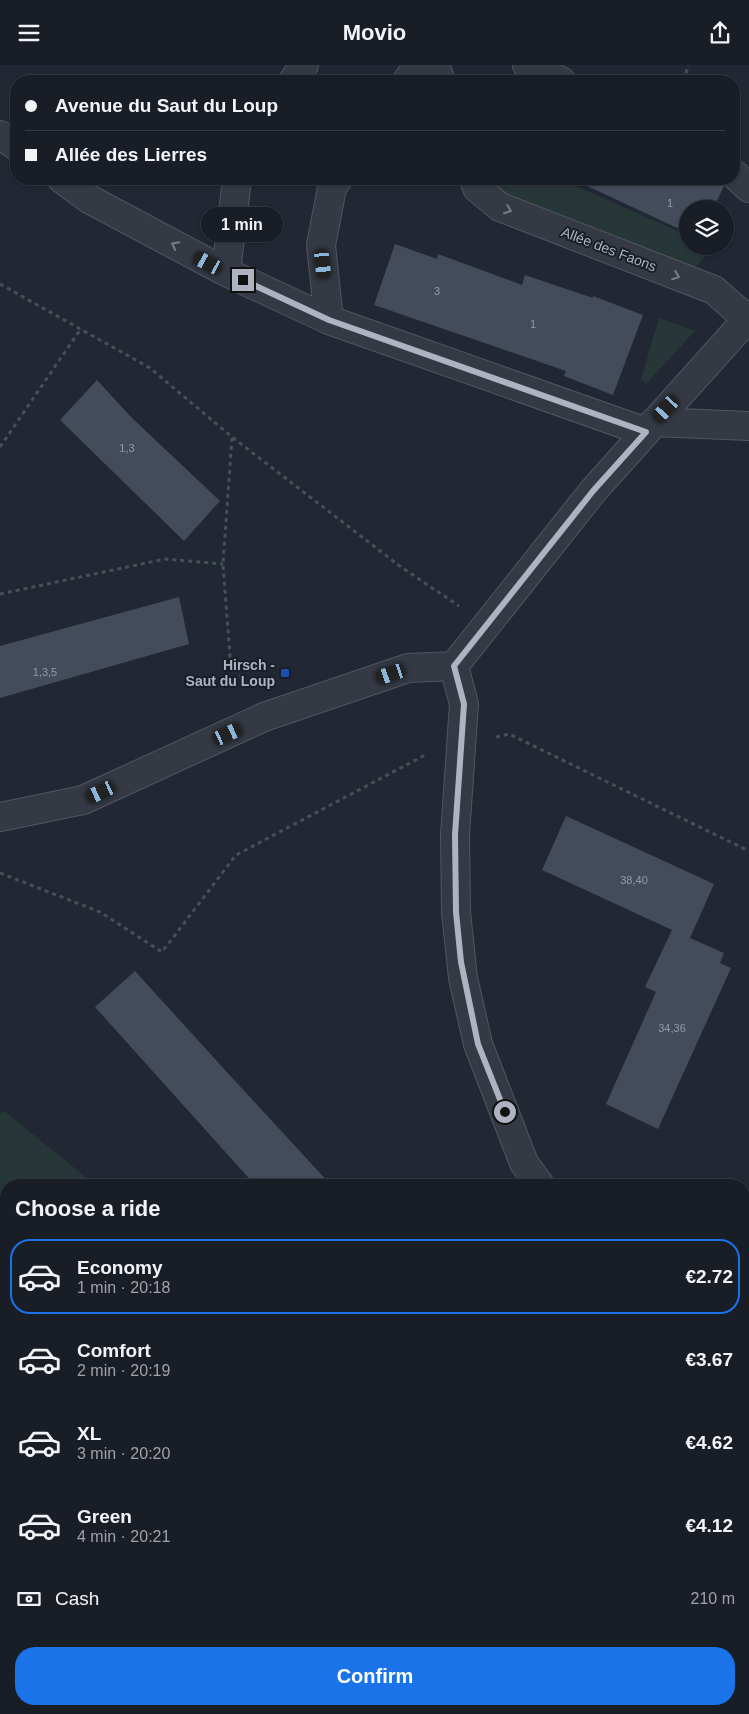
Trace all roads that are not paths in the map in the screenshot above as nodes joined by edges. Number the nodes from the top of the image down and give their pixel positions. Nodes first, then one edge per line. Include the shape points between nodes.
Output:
1 (527, 65) edge
2 (548, 75) edge
3 (70, 185) edge
4 (236, 185) edge
5 (334, 185) edge
6 (476, 185) edge
7 (226, 272) junction
8 (748, 318) edge
9 (329, 320) junction
10 (749, 426) edge
11 (650, 427) junction
12 (454, 666) junction
13 (0, 817) edge
14 (536, 1179) edge

1 - 2 street
7 -> 3 street via 89,199
4 - 7 street
5 - 9 street via 321,245
6 -> 8 street, Allée des Faons via 500,207 714,290
7 - 9 street
8 - 11 street
9 - 11 street
10 - 11 street
11 - 12 street via 593,491
12 - 13 street via 408,668 264,717 83,801
12 - 14 street via 464,704 455,835 456,912 463,978 478,1044 524,1163

